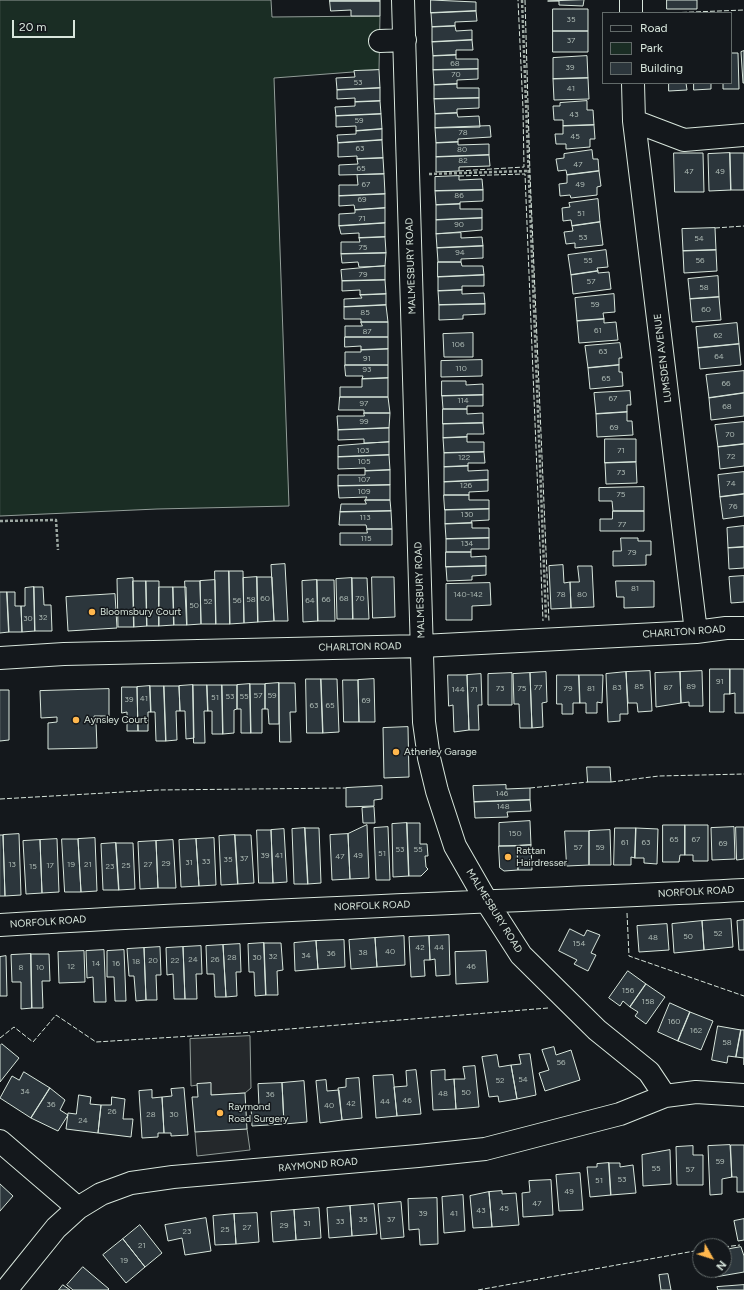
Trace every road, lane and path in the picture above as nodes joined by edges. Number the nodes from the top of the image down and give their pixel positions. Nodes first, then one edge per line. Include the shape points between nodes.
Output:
1 (404, 0) edge
2 (522, 0) edge
3 (631, 0) edge
4 (631, 12) edge
5 (405, 40) junction
6 (380, 41) dead end
7 (633, 84) edge
8 (634, 121) junction
9 (744, 136) edge
10 (527, 171) junction
11 (408, 174) junction
12 (0, 521) edge
13 (58, 550) dead end
14 (744, 628) edge
15 (696, 632) junction
16 (547, 640) junction
17 (422, 646) junction
18 (0, 658) edge
19 (744, 890) edge
20 (487, 902) junction
21 (0, 925) edge
22 (744, 1095) edge
23 (665, 1096) junction
24 (0, 1140) edge
25 (78, 1208) junction
26 (6, 1290) edge

1 - 5 street, MALMESBURY ROAD
2 - 10 path
3 - 4 street
5 - 6 street
5 - 11 street, MALMESBURY ROAD
7 - 8 street, LUMSDEN AVENUE
8 - 9 street via 684,140
8 - 15 street, LUMSDEN AVENUE
10 - 11 path
10 - 16 path
11 - 17 street, MALMESBURY ROAD
12 - 13 path via 56,520
14 - 15 street, CHARLTON ROAD
15 - 16 street, CHARLTON ROAD
16 - 17 street, CHARLTON ROAD
17 - 18 street, CHARLTON ROAD via 64,654
17 - 20 street, MALMESBURY ROAD via 424,722 437,791 455,846
19 - 20 street, NORFOLK ROAD
20 - 21 street, NORFOLK ROAD via 182,914
20 - 23 street, MALMESBURY ROAD via 521,955 598,1030 649,1072
22 - 23 street, RAYMOND ROAD via 696,1092
23 - 25 street, RAYMOND ROAD via 620,1114 497,1147 151,1179 131,1183 102,1194
24 - 25 street
25 - 26 street, RAYMOND ROAD via 56,1228

